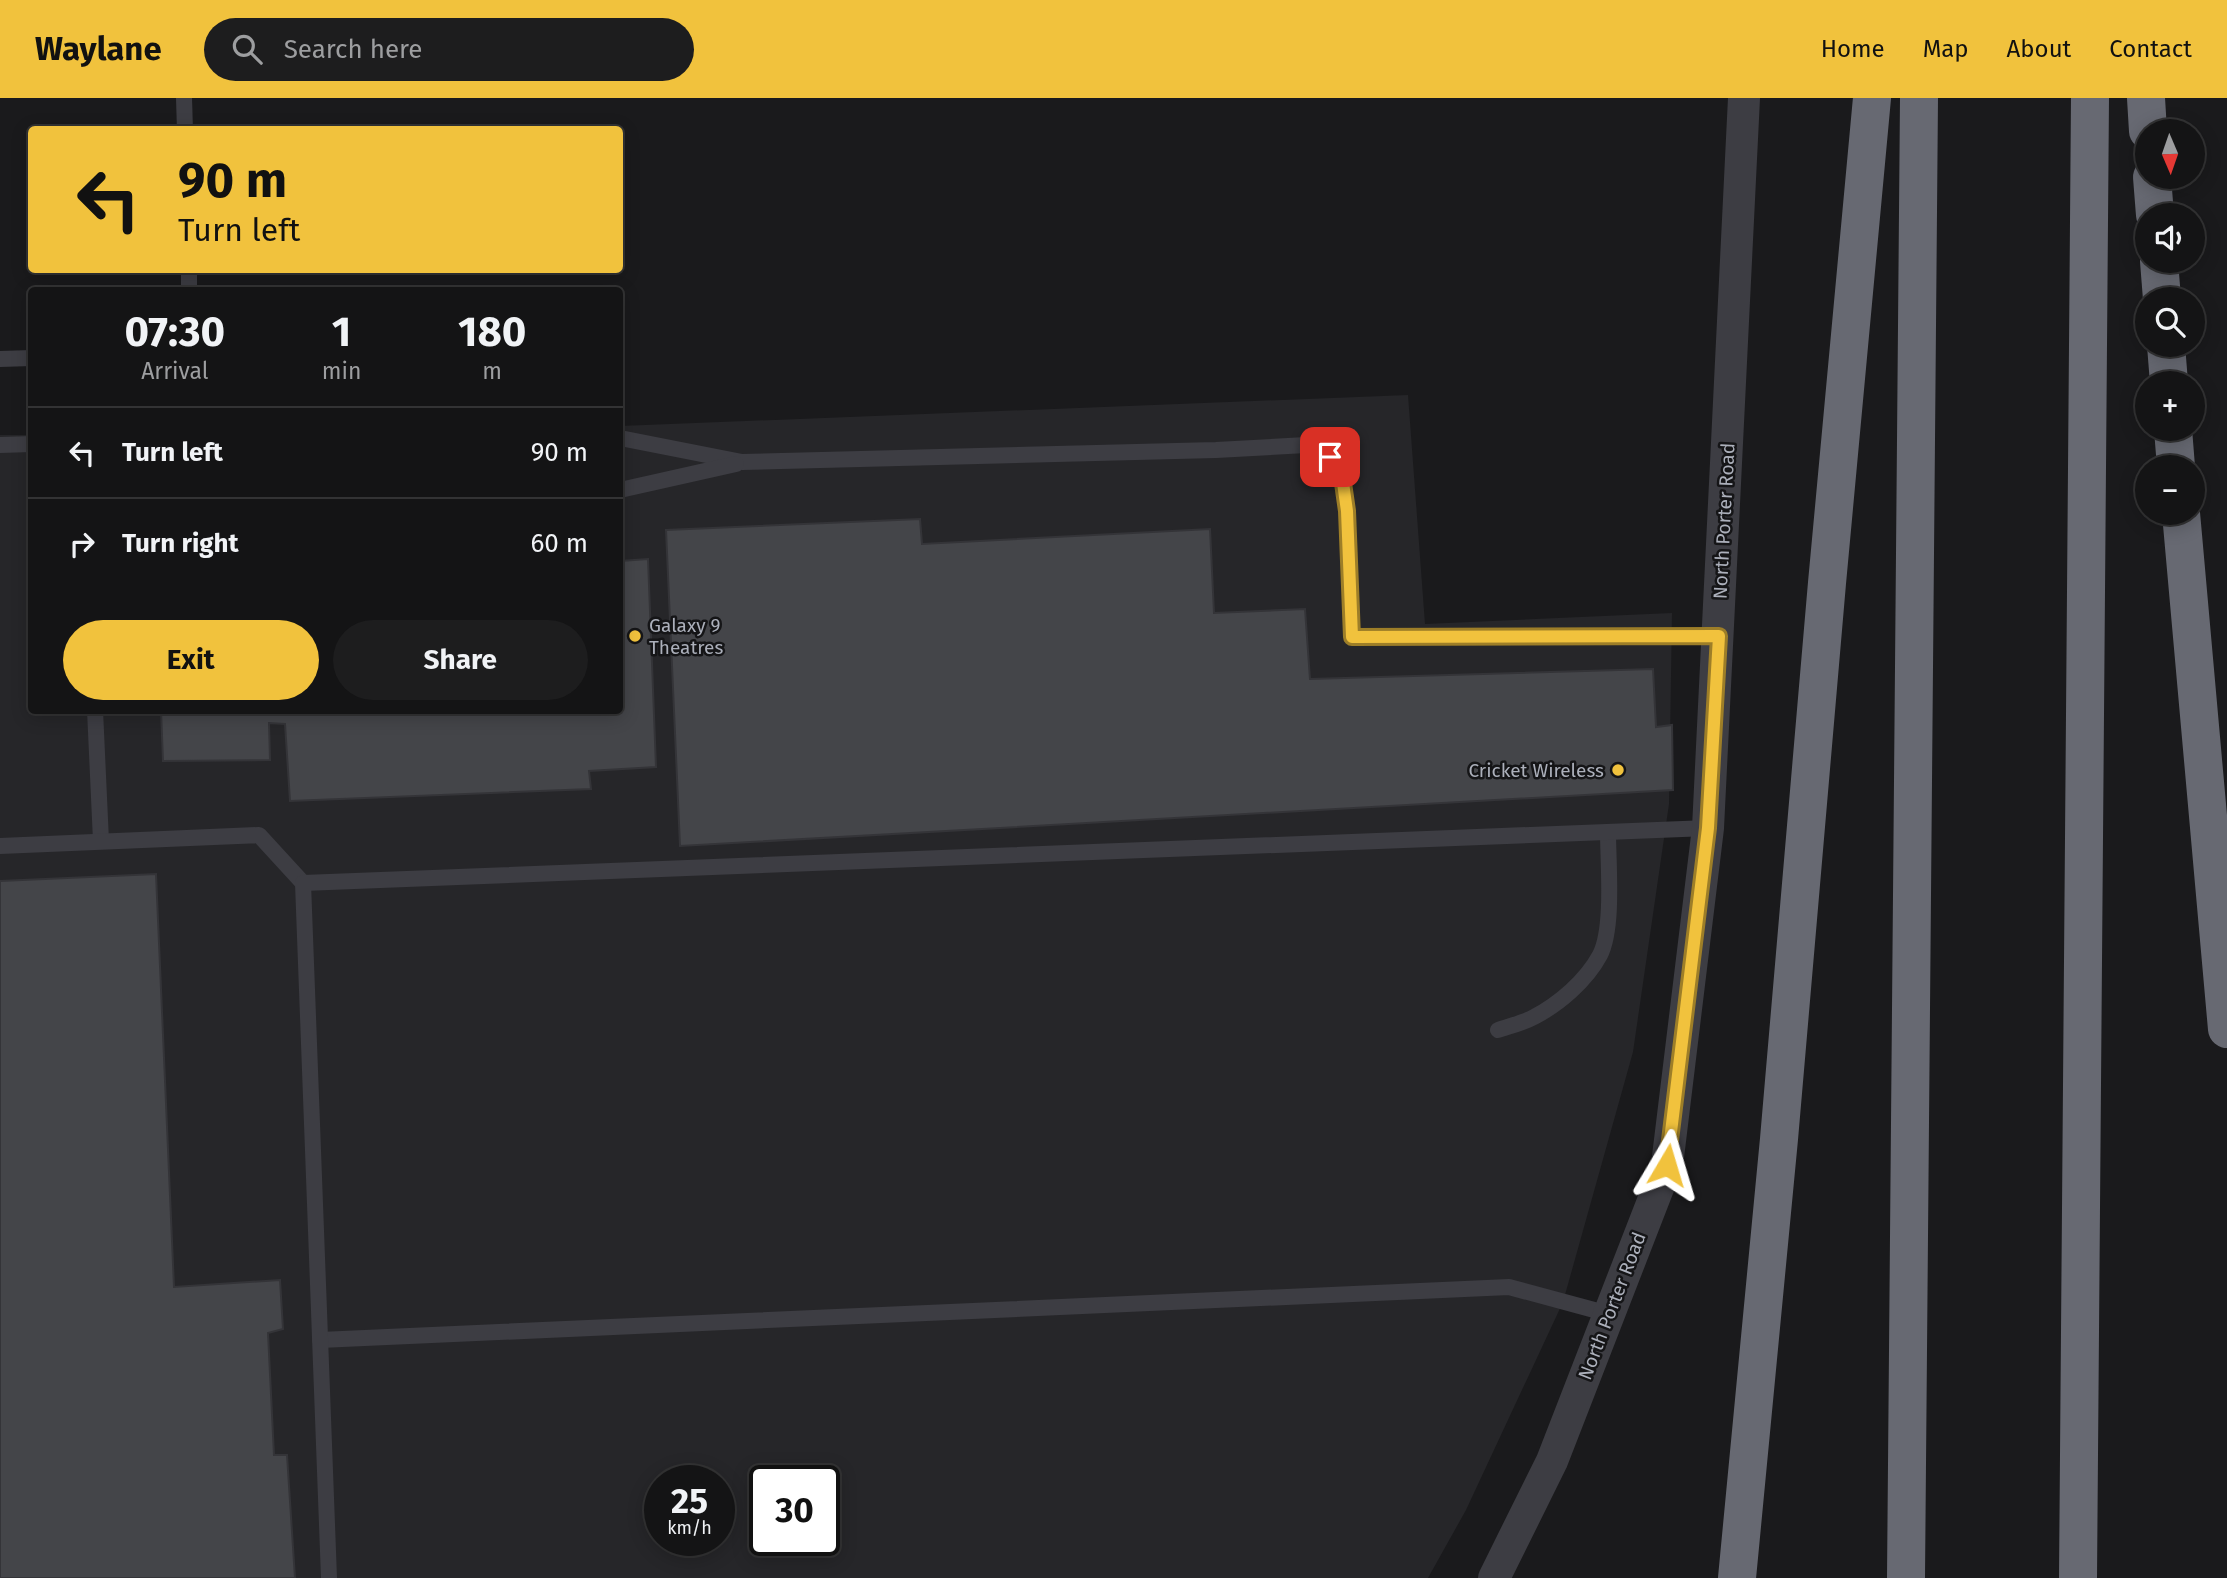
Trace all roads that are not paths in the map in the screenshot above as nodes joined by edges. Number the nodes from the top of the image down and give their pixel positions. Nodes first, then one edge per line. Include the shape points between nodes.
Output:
1 (184, 98) edge
2 (1744, 98) edge
3 (1872, 98) edge
4 (1919, 98) edge
5 (2090, 98) edge
6 (2146, 98) edge
7 (2147, 119) edge
8 (185, 126) edge
9 (28, 358) edge
10 (0, 359) edge
11 (623, 439) edge
12 (28, 444) edge
13 (0, 445) edge
14 (742, 462) junction
15 (623, 488) edge
16 (2181, 525) edge
17 (1719, 636) junction
18 (95, 714) edge
19 (1708, 828) junction
20 (1608, 832) junction
21 (101, 841) junction
22 (0, 846) edge
23 (303, 883) junction
24 (2227, 1029) edge
25 (1498, 1030) dead end
26 (1609, 1314) junction
27 (320, 1340) junction
28 (329, 1578) edge
29 (1494, 1578) edge
30 (1737, 1578) edge
31 (1906, 1578) edge
32 (2078, 1578) edge

1 - 8 lane
2 - 17 street, North Porter Road
3 - 30 highway
4 - 31 highway
5 - 32 highway
6 - 7 highway
9 - 10 lane
11 - 14 lane
12 - 13 lane
14 - 15 lane
14 - 17 lane via 1306,445 1330,457 1342,476 1352,637
16 - 24 highway
17 - 19 street, North Porter Road
18 - 21 lane
19 - 20 lane
19 - 26 street, North Porter Road via 1667,1165
20 - 23 lane
20 - 25 lane via 1609,915 1601,953 1562,999 1533,1017
21 - 22 lane
21 - 23 lane via 259,835
23 - 27 lane
26 - 27 lane via 1509,1287
26 - 29 street, North Porter Road via 1552,1461
27 - 28 lane

